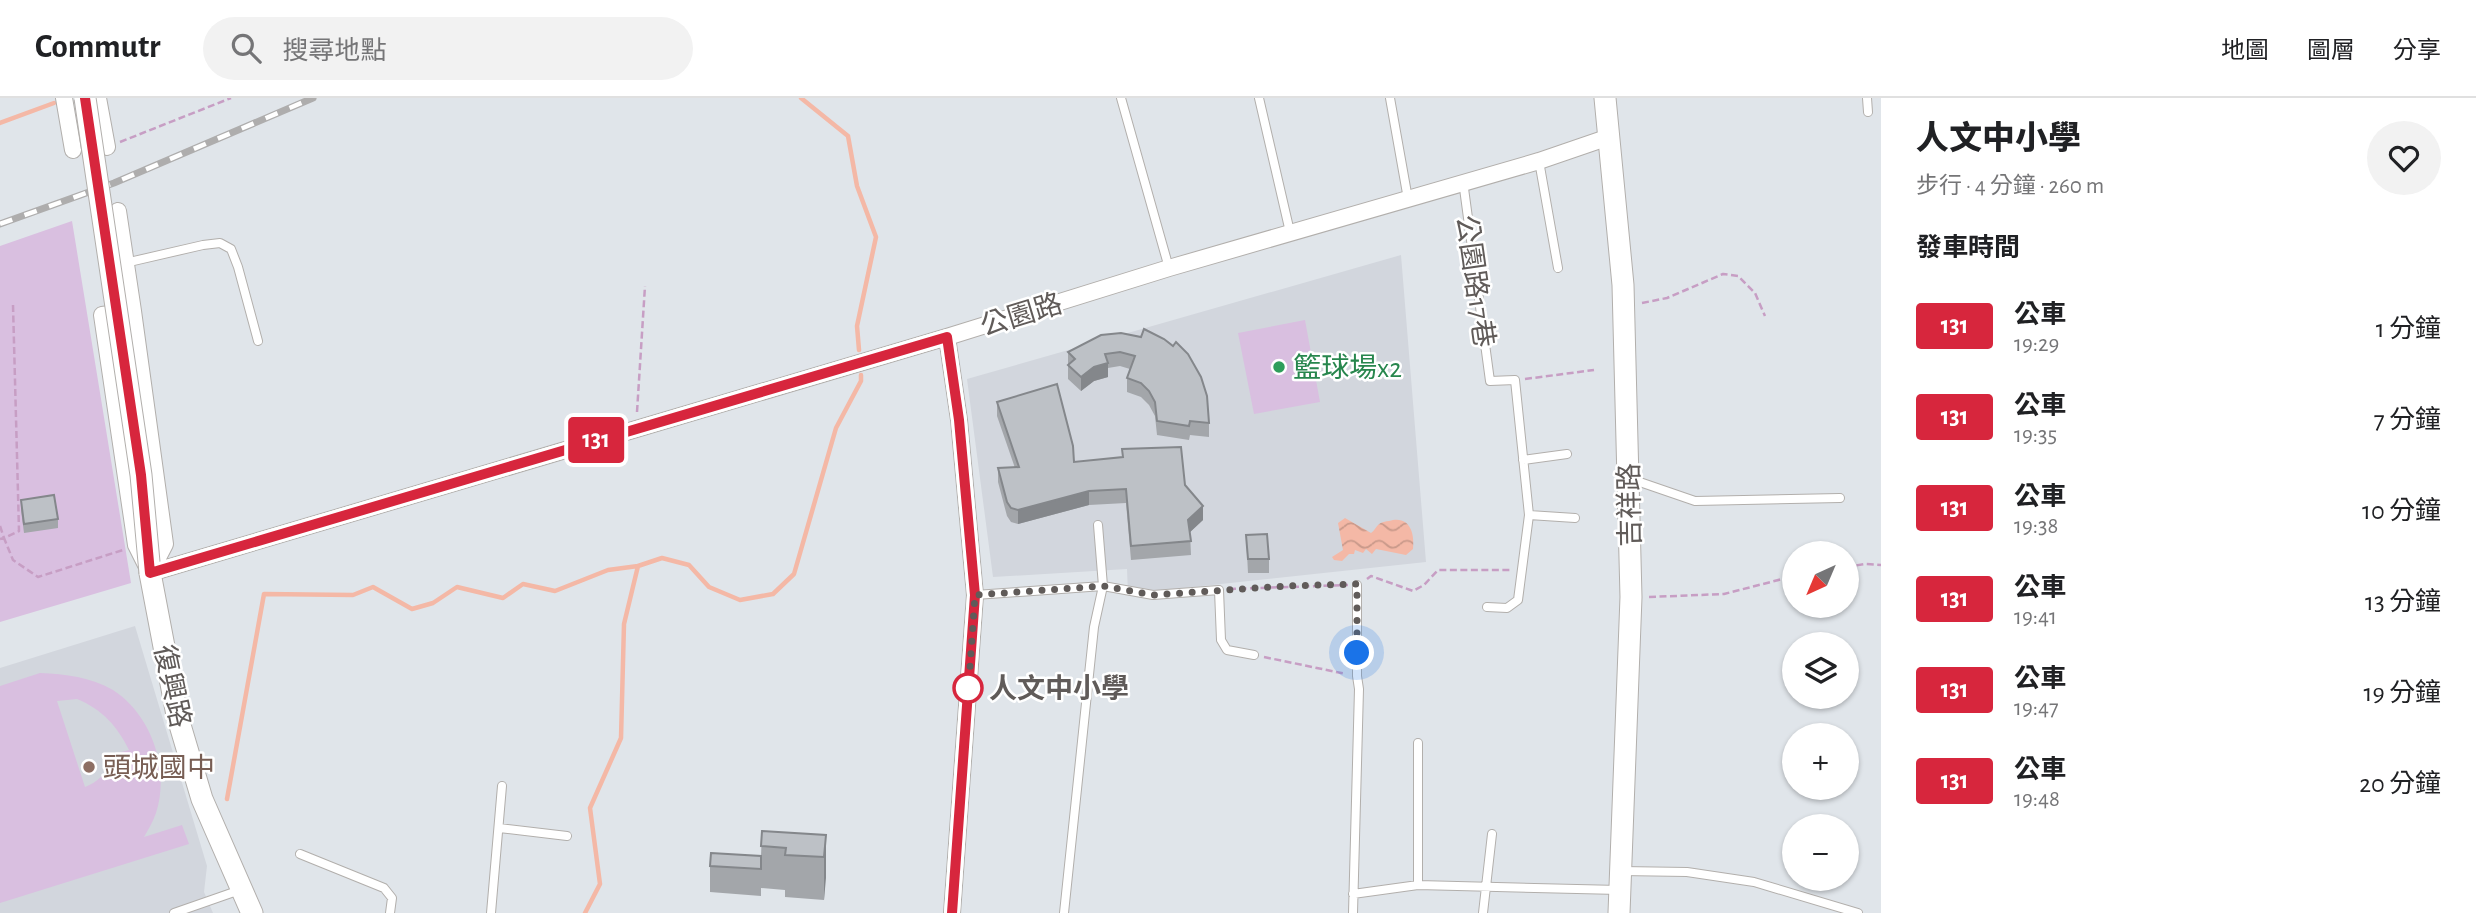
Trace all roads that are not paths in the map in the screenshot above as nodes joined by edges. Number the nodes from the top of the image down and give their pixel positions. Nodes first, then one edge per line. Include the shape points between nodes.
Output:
1 (64, 98) edge
2 (85, 98) edge
3 (98, 98) edge
4 (1121, 98) edge
5 (1259, 98) edge
6 (1390, 98) edge
7 (1605, 98) edge
8 (1867, 98) edge
9 (1868, 112) dead end
10 (1609, 137) junction
11 (107, 147) road end
12 (73, 150) dead end
13 (1539, 161) junction
14 (1463, 181) junction
15 (1408, 198) junction
16 (118, 211) dead end
17 (1290, 232) junction
18 (125, 263) junction
19 (1169, 268) junction
20 (1558, 268) dead end
21 (133, 311) junction
22 (947, 337) junction
23 (258, 341) dead end
24 (1567, 454) dead end
25 (1523, 460) junction
26 (1629, 478) junction
27 (1840, 498) dead end
28 (1529, 515) junction
29 (1575, 518) dead end
30 (1098, 525) dead end
31 (150, 573) junction
32 (1357, 584) road end
33 (1103, 586) junction
34 (975, 595) junction
35 (1487, 607) dead end
36 (1254, 655) road end
37 (1418, 743) dead end
38 (502, 786) dead end
39 (499, 828) junction
40 (1492, 834) dead end
41 (567, 836) dead end
42 (300, 854) dead end
43 (1620, 881) junction
44 (1418, 885) junction
45 (1486, 887) junction
46 (240, 890) junction
47 (1353, 894) junction
48 (1852, 912) edge
49 (174, 913) edge
50 (252, 913) edge
51 (390, 913) edge
52 (491, 913) edge
53 (952, 913) edge
54 (1063, 913) edge
55 (1353, 913) edge
56 (1483, 913) edge
57 (1619, 913) edge

1 - 12 street
2 - 31 street, bridge via 141,475
3 - 11 street
4 - 19 lane
5 - 17 lane
6 - 15 lane
7 - 10 street, 吉祥路
8 - 9 lane
10 - 13 street, 公園路
10 - 26 street, 吉祥路 via 1624,306
13 - 14 street, 公園路
13 - 20 lane
14 - 15 street, 公園路
14 - 25 lane, 公園路17巷 via 1490,381 1515,380
15 - 17 street, 公園路
16 - 18 street
17 - 19 street, 公園路
18 - 21 street
18 - 23 lane via 203,245 219,243 231,248
19 - 22 street, 公園路
21 - 31 street via 165,544
21 - 31 street, 復興路 via 102,315 136,545
22 - 31 street, 公園路
22 - 34 street via 961,433
24 - 25 lane
25 - 28 lane
26 - 27 lane via 1695,501
26 - 43 street, 吉祥路 via 1632,597
28 - 29 lane
28 - 35 lane via 1518,600 1507,608
30 - 33 lane
31 - 46 street, 復興路 via 177,715 202,799
32 - 47 lane
33 - 34 lane
33 - 36 lane via 1153,595 1219,590 1222,640 1227,650
33 - 54 lane via 1094,627
34 - 53 street
37 - 44 lane
38 - 39 lane
39 - 41 lane
39 - 52 lane
40 - 45 lane
42 - 51 lane via 384,888 392,898
43 - 45 lane
43 - 48 lane via 1687,872 1754,882
43 - 57 street, 吉祥路
44 - 45 lane
44 - 47 lane
45 - 56 lane
46 - 49 lane
46 - 50 street, 復興路
47 - 55 lane

